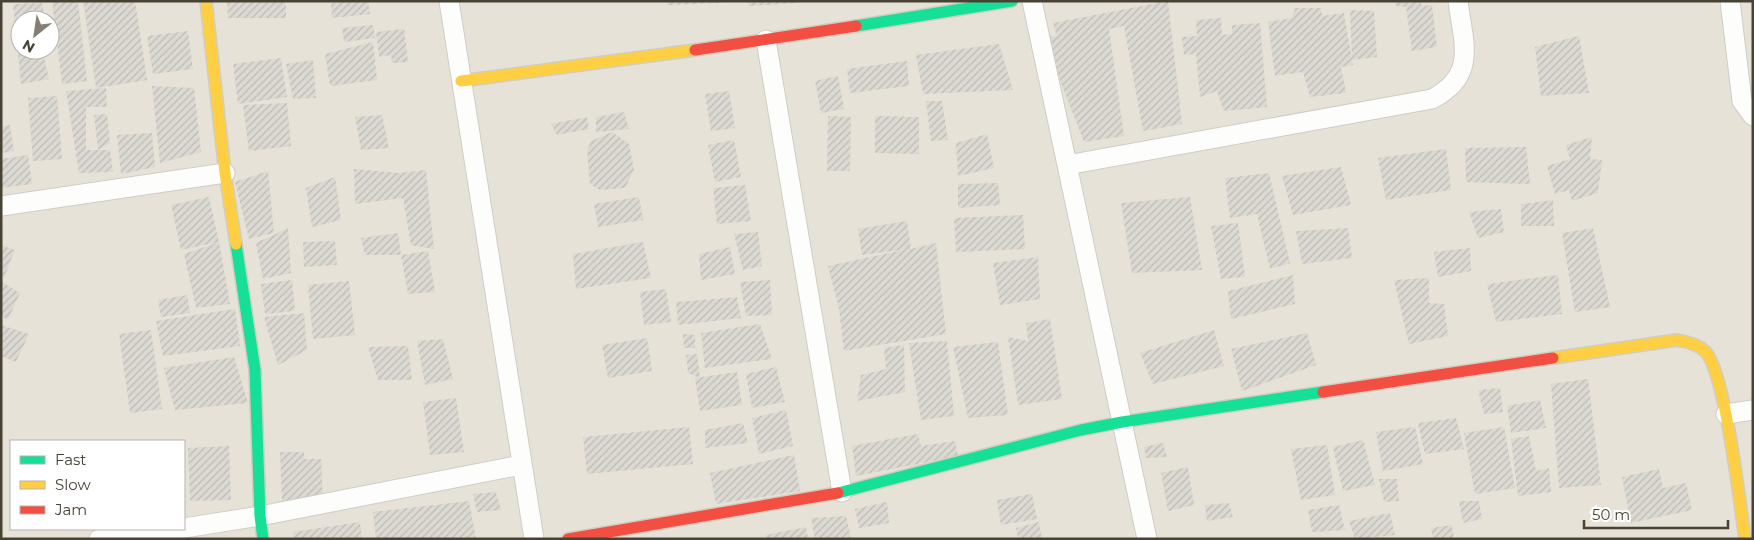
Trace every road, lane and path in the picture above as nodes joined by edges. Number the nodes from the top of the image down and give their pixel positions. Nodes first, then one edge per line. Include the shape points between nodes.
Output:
1 (206, 1) edge
2 (449, 1) edge
3 (1012, 1) edge
4 (1032, 1) edge
5 (1458, 1) edge
6 (1730, 1) edge
7 (766, 40) junction
8 (461, 81) junction
9 (1753, 116) edge
10 (1067, 165) junction
11 (225, 173) junction
12 (1, 206) edge
13 (1753, 410) edge
14 (1726, 414) junction
15 (1122, 422) junction
16 (521, 465) junction
17 (842, 492) junction
18 (260, 516) junction
19 (185, 528) edge
20 (170, 530) edge
21 (99, 539) edge
22 (263, 539) edge
23 (534, 539) edge
24 (568, 539) edge
25 (1147, 539) edge
26 (1745, 539) edge

1 - 11 street
2 - 8 street
3 - 7 street
4 - 10 street
5 - 10 street via 1465,57 1459,77 1446,92 1432,98
6 - 9 street via 1742,101
7 - 8 street
7 - 17 street
8 - 16 street
10 - 15 street
11 - 12 street
11 - 18 street via 255,370
13 - 14 street
14 - 15 street via 1713,364 1706,352 1695,344 1677,340
14 - 26 street
15 - 17 street
15 - 25 street
16 - 18 street
16 - 23 street
17 - 24 street
18 - 19 street
18 - 22 street
20 - 21 street

